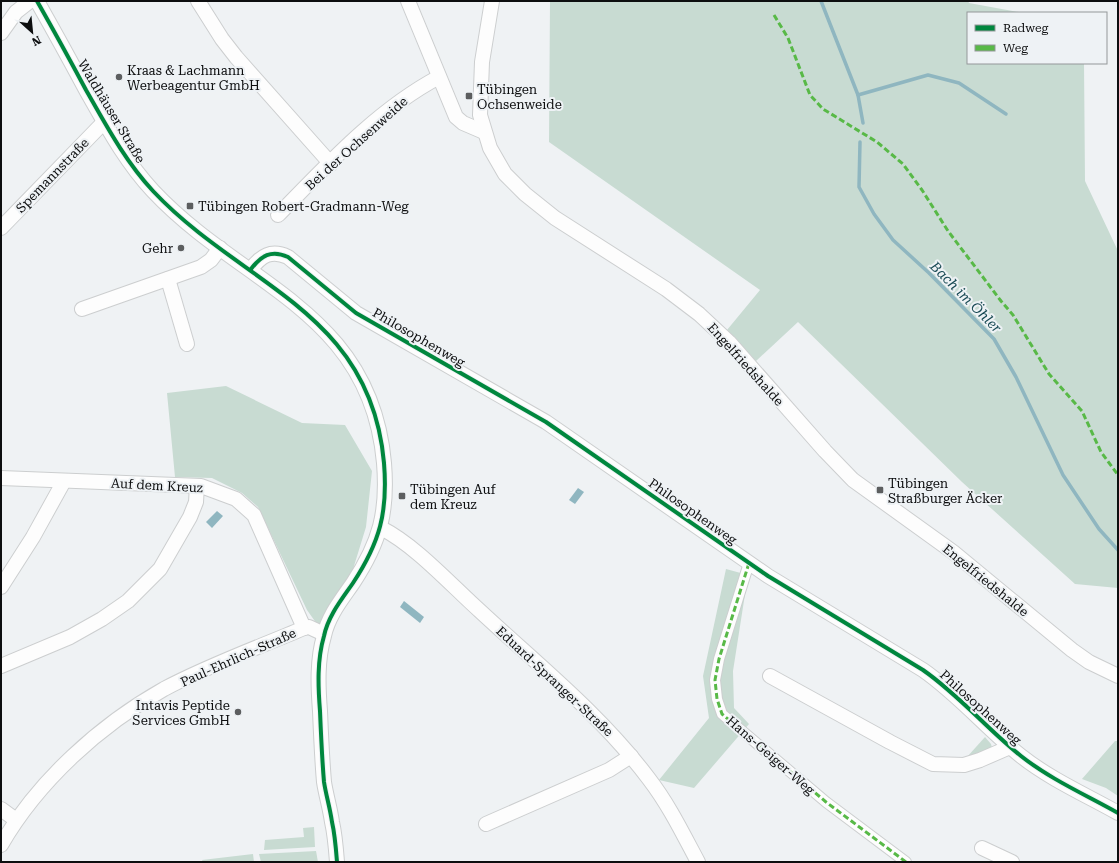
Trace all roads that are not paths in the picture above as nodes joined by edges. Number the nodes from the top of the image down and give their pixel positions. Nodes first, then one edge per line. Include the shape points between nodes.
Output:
1 (30, 1) edge
2 (37, 1) edge
3 (198, 1) edge
4 (408, 1) edge
5 (492, 1) edge
6 (1, 33) edge
7 (438, 77) junction
8 (104, 122) junction
9 (484, 132) junction
10 (330, 164) junction
11 (278, 215) dead end
12 (1, 228) edge
13 (220, 248) junction
14 (251, 270) junction
15 (168, 279) junction
16 (82, 309) dead end
17 (187, 344) dead end
18 (1, 478) edge
19 (64, 481) junction
20 (197, 486) junction
21 (380, 528) junction
22 (749, 563) junction
23 (1, 587) edge
24 (304, 628) junction
25 (324, 634) junction
26 (1, 666) edge
27 (770, 676) dead end
28 (1118, 676) edge
29 (1010, 747) junction
30 (631, 756) junction
31 (1, 809) edge
32 (1118, 813) edge
33 (16, 820) junction
34 (486, 824) dead end
35 (1, 845) edge
36 (982, 848) dead end
37 (337, 862) edge
38 (698, 862) edge
39 (906, 862) edge
40 (1012, 862) edge

1 - 6 street via 16,12
2 - 8 street, Waldhäuser Straße
3 - 10 street via 229,49
4 - 7 street
5 - 9 street, Engelfriedshalde via 480,82 480,115
7 - 9 street via 456,117
7 - 10 street, Bei der Ochsenweide via 386,112
8 - 12 street, Spemannstraße
8 - 13 street, Waldhäuser Straße via 130,164 154,192 178,215
9 - 28 street, Engelfriedshalde via 497,163 516,186 555,218 700,314 729,342 853,480 953,552 1072,650 1089,662
10 - 11 street, Bei der Ochsenweide
13 - 14 street, Waldhäuser Straße
13 - 15 street via 211,260 201,267
14 - 21 street, Waldhäuser Straße via 289,298 324,331 352,363 362,380 373,409 384,460 385,503
14 - 22 street, Philosophenweg via 263,256 280,253 288,257 356,312 546,422
15 - 16 street
15 - 17 street
18 - 19 street, Auf dem Kreuz
19 - 20 street, Auf dem Kreuz
19 - 23 street
20 - 24 street, Auf dem Kreuz via 236,499 254,515
20 - 26 street via 196,502 190,517 160,569 128,601 70,637
21 - 25 street, Waldhäuser Straße via 372,553 339,603
21 - 30 street, Eduard-Spranger-Straße via 409,547 518,646 594,716
22 - 29 street, Philosophenweg via 923,670 941,683
22 - 39 street, Hans-Geiger-Weg via 719,659 715,680 722,714 826,802
24 - 25 street, Paul-Ehrlich-Straße via 308,627
24 - 33 street, Paul-Ehrlich-Straße via 180,682 128,713 84,746
25 - 37 street, Waldhäuser Straße via 318,677 320,728 324,784
27 - 29 street via 932,764 964,765
29 - 32 street, Philosophenweg via 1040,769
30 - 34 street via 610,770
30 - 38 street, Eduard-Spranger-Straße via 662,798
31 - 33 street
33 - 35 street, Paul-Ehrlich-Straße
36 - 40 street

